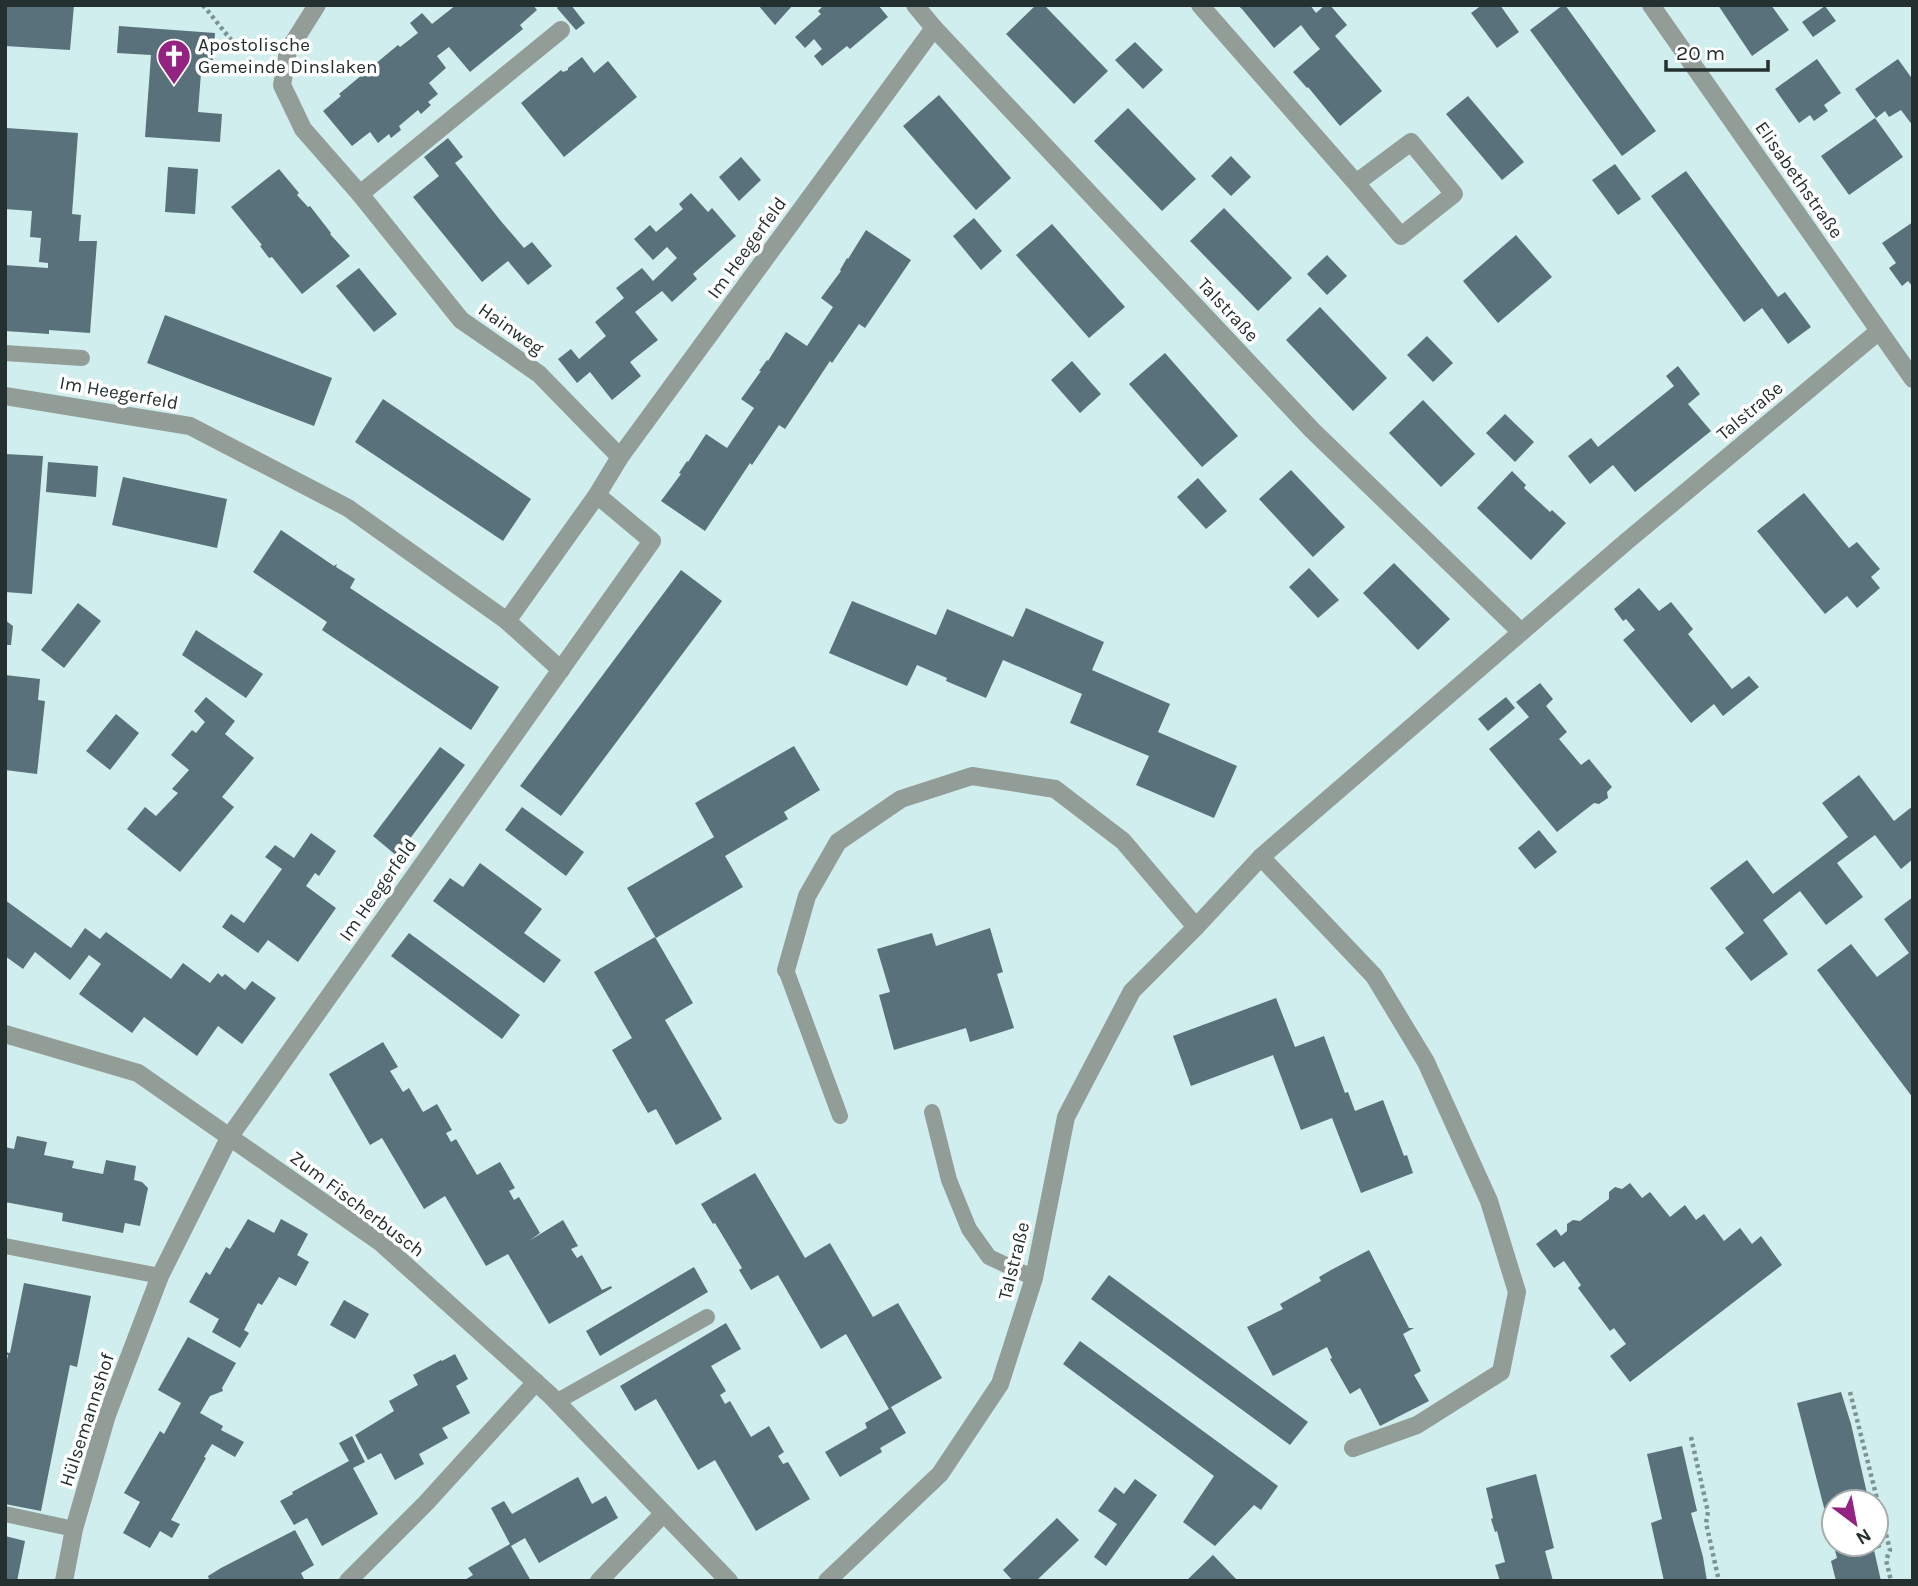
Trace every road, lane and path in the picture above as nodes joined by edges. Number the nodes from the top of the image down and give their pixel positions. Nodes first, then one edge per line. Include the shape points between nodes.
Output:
1 (203, 5) edge
2 (317, 5) edge
3 (915, 5) edge
4 (1200, 5) edge
5 (1651, 5) edge
6 (934, 28) junction
7 (561, 30) dead end
8 (288, 51) junction
9 (1356, 183) junction
10 (360, 194) junction
11 (1879, 331) junction
12 (5, 353) edge
13 (82, 358) dead end
14 (1913, 379) edge
15 (5, 396) edge
16 (620, 457) junction
17 (597, 495) junction
18 (507, 621) junction
19 (1521, 632) junction
20 (561, 670) junction
21 (1261, 857) junction
22 (1196, 927) junction
23 (786, 970) joint
24 (5, 1034) edge
25 (932, 1112) dead end
26 (840, 1116) dead end
27 (230, 1136) junction
28 (5, 1246) edge
29 (160, 1276) junction
30 (1034, 1278) junction
31 (707, 1317) dead end
32 (536, 1382) junction
33 (1850, 1392) dead end
34 (556, 1402) junction
35 (1691, 1437) dead end
36 (1353, 1448) dead end
37 (5, 1514) edge
38 (663, 1514) junction
39 (74, 1529) junction
40 (64, 1581) edge
41 (348, 1581) edge
42 (598, 1581) edge
43 (729, 1581) edge
44 (827, 1581) edge
45 (1719, 1581) edge
46 (1891, 1581) edge

1 - 8 path via 236,46
2 - 8 street, Hainweg
3 - 6 street, Talstraße
4 - 9 street
5 - 11 street, Elisabethstraße
6 - 16 street, Im Heegerfeld
6 - 19 street, Talstraße via 1312,429
7 - 10 street
8 - 10 street, Hainweg via 282,85 303,129
9 - 9 street via 1401,236 1454,194 1411,142
10 - 16 street, Hainweg via 461,320 539,374
11 - 14 street, Elisabethstraße
11 - 19 street, Talstraße
12 - 13 lane
15 - 18 street, Im Heegerfeld via 190,426 348,508
16 - 17 street, Im Heegerfeld
17 - 18 street, Im Heegerfeld
17 - 20 street, Im Heegerfeld via 652,541
18 - 20 street, Im Heegerfeld
19 - 21 street, Talstraße
20 - 27 street, Im Heegerfeld
21 - 22 street, Talstraße
21 - 36 street via 1374,976 1426,1062 1489,1201 1517,1292 1501,1372 1417,1425
22 - 23 street via 1124,841 1055,789 972,776 901,799 838,842 807,895
22 - 30 street, Talstraße via 1132,991 1066,1117
23 - 26 lane
24 - 27 street, Zum Fischerbusch via 138,1073
25 - 30 lane via 949,1180 969,1229 989,1257
27 - 29 street, Hülsemannshof
27 - 32 street, Zum Fischerbusch via 380,1242
28 - 29 lane
29 - 39 street, Hülsemannshof via 107,1415
30 - 44 street, Talstraße via 1000,1384 940,1474
31 - 34 lane
32 - 34 street, Zum Fischerbusch
32 - 41 street
33 - 46 path via 1890,1550 1886,1560
34 - 38 street, Zum Fischerbusch
35 - 45 path
37 - 39 lane
38 - 42 street
38 - 43 street, Zum Fischerbusch
39 - 40 street, Hülsemannshof

